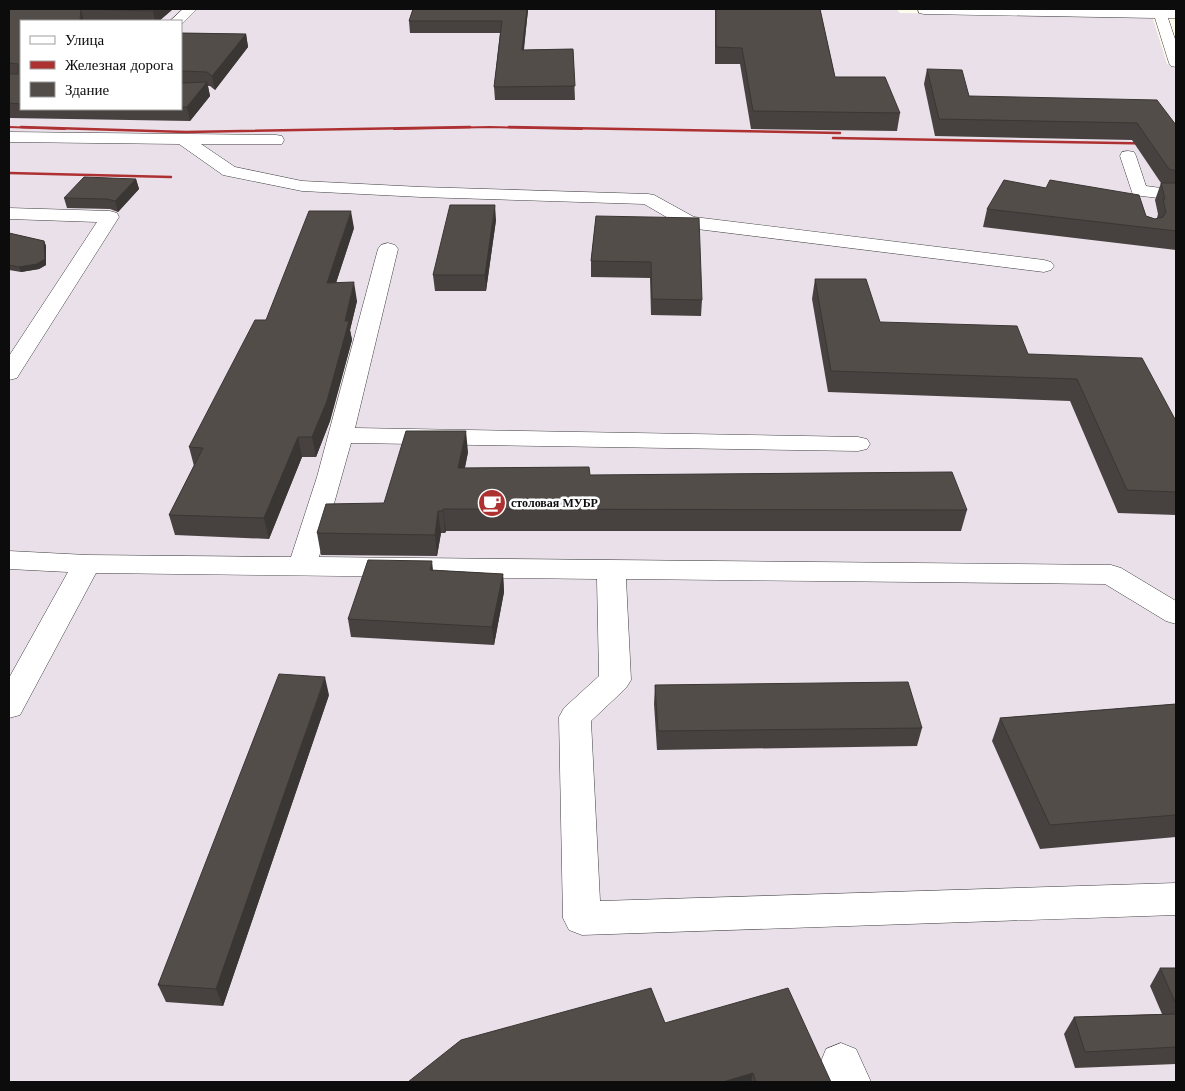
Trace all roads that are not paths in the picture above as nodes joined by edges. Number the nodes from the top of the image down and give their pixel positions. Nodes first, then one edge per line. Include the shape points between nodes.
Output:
1 (190, 9) edge
2 (924, 10) edge
3 (1160, 14) junction
4 (1176, 14) edge
5 (178, 20) edge
6 (1176, 63) edge
7 (9, 137) edge
8 (184, 139) junction
9 (276, 140) dead end
10 (1128, 156) dead end
11 (1139, 191) junction
12 (1176, 195) edge
13 (1144, 210) edge
14 (9, 213) edge
15 (388, 249) dead end
16 (1044, 266) dead end
17 (9, 373) edge
18 (341, 435) junction
19 (858, 444) dead end
20 (9, 560) edge
21 (87, 564) junction
22 (302, 566) junction
23 (611, 569) junction
24 (1176, 614) edge
25 (9, 706) edge
26 (1176, 899) edge

1 - 5 street
2 - 3 street
3 - 4 street
3 - 6 street
7 - 8 street
8 - 9 street
8 - 16 street via 229,171 302,186 648,199 689,222
10 - 11 street
11 - 12 street
11 - 13 street
14 - 17 street via 110,217
15 - 18 street
18 - 19 street
18 - 22 street
20 - 21 street
21 - 22 street
21 - 25 street
22 - 23 street
23 - 24 street via 1111,575
23 - 26 street via 615,680 575,717 582,918

